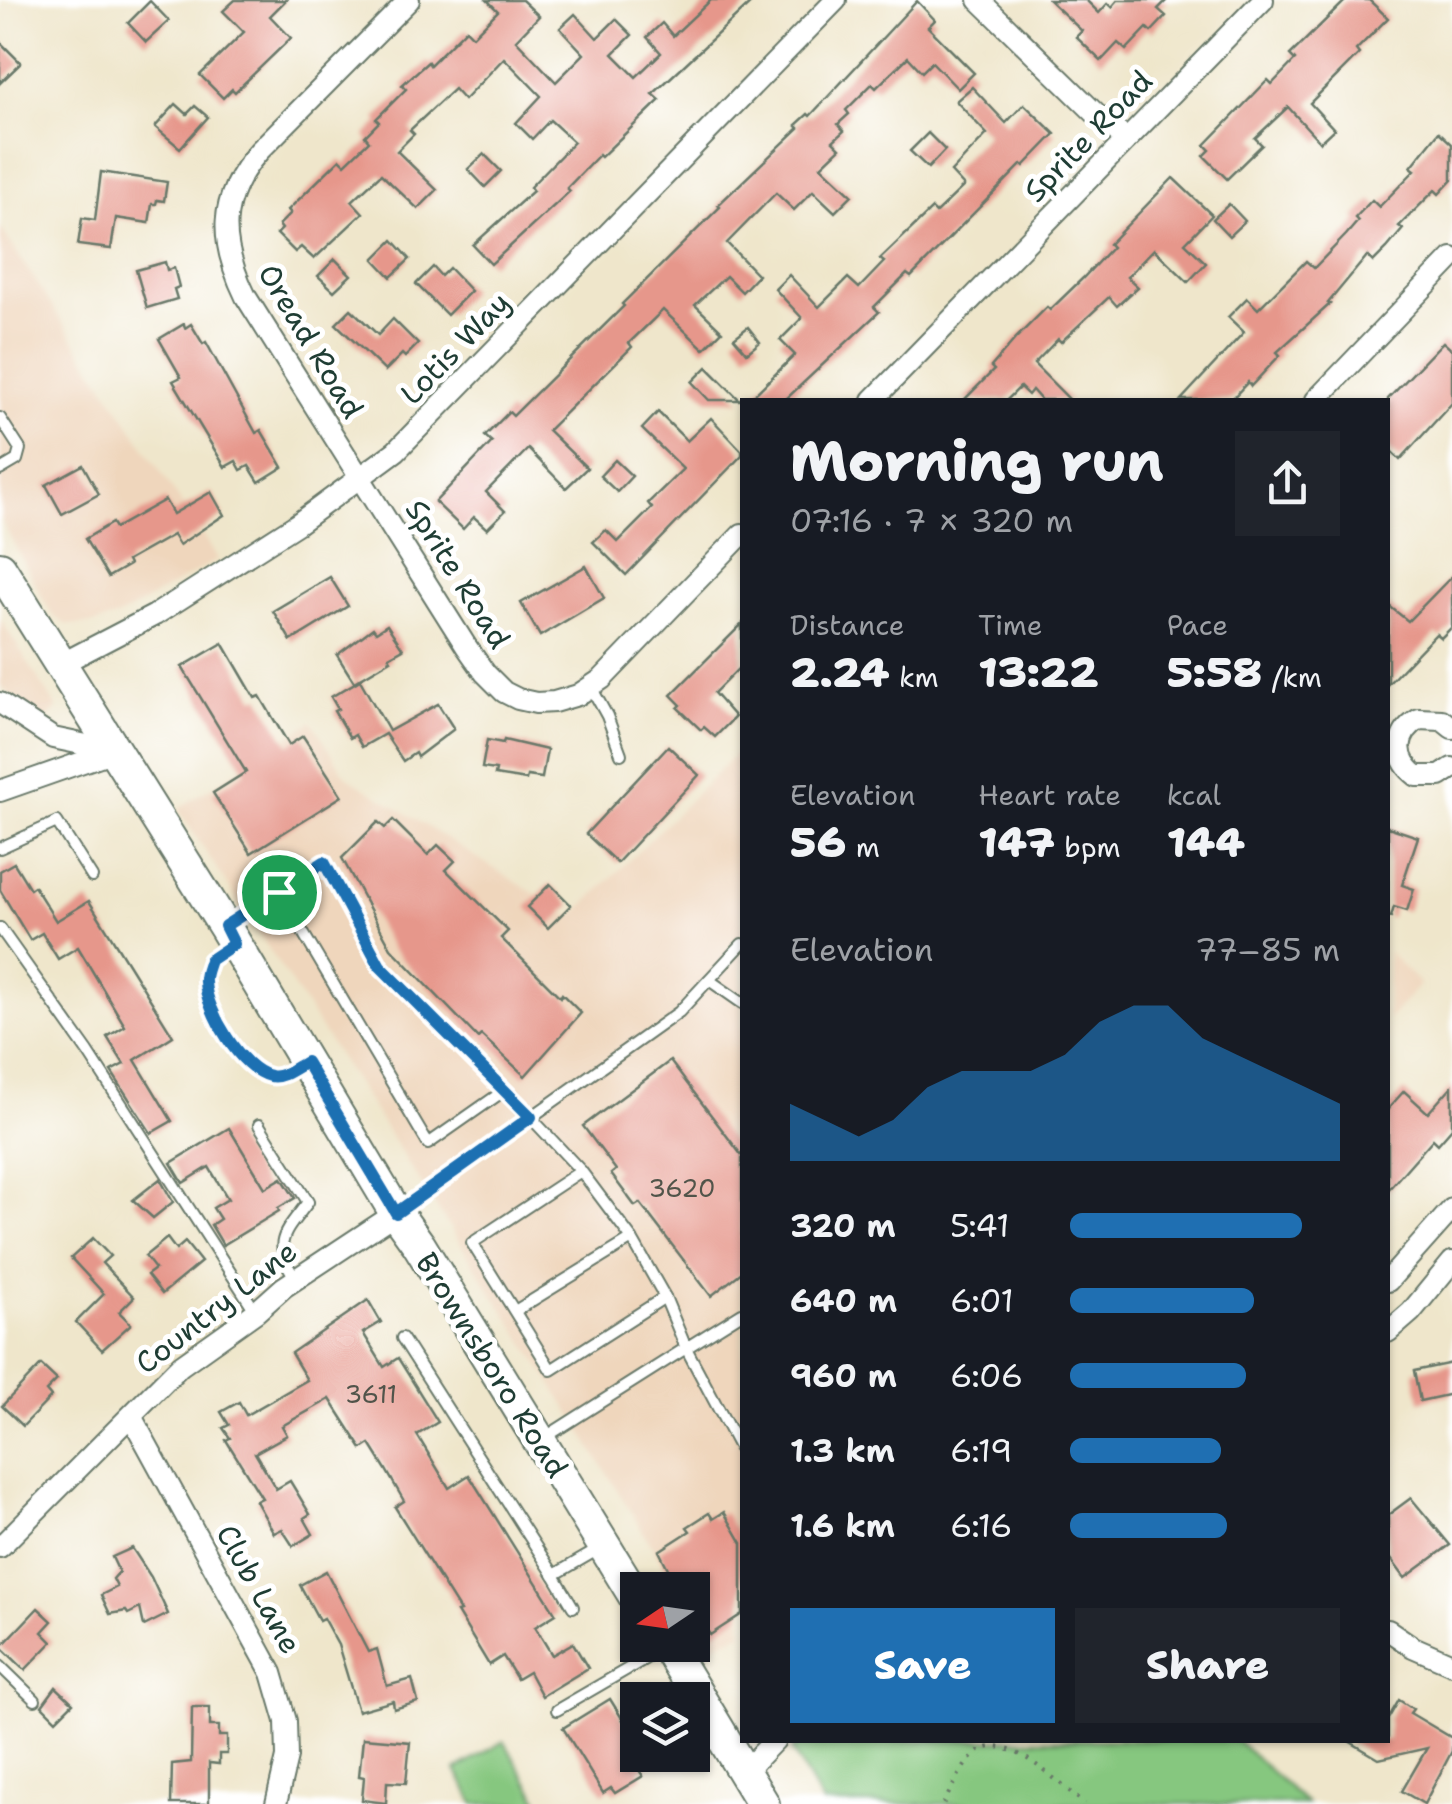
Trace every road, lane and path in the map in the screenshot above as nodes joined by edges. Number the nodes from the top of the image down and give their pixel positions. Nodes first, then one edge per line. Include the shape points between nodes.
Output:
1 (410, 0) edge
2 (836, 0) edge
3 (978, 0) edge
4 (1262, 0) edge
5 (1126, 139) junction
6 (1452, 258) edge
7 (875, 398) edge
8 (1318, 398) edge
9 (0, 418) edge
10 (0, 470) edge
11 (361, 478) junction
12 (740, 536) edge
13 (0, 568) edge
14 (59, 665) junction
15 (590, 687) junction
16 (0, 703) edge
17 (1452, 727) edge
18 (116, 751) junction
19 (621, 754) dead end
20 (1452, 768) edge
21 (0, 791) edge
22 (0, 848) edge
23 (92, 878) dead end
24 (279, 892) junction
25 (0, 928) edge
26 (230, 935) junction
27 (740, 946) edge
28 (709, 980) junction
29 (740, 1002) edge
30 (306, 1062) junction
31 (506, 1090) junction
32 (531, 1117) junction
33 (259, 1125) dead end
34 (581, 1171) junction
35 (1452, 1209) edge
36 (396, 1213) junction
37 (632, 1239) junction
38 (1426, 1240) junction
39 (1452, 1262) edge
40 (296, 1279) junction
41 (1390, 1279) edge
42 (665, 1298) junction
43 (514, 1311) junction
44 (256, 1312) junction
45 (740, 1315) edge
46 (1390, 1330) edge
47 (402, 1338) dead end
48 (686, 1348) junction
49 (130, 1416) junction
50 (539, 1441) junction
51 (740, 1449) edge
52 (605, 1546) junction
53 (0, 1547) edge
54 (621, 1572) edge
55 (554, 1576) junction
56 (573, 1606) dead end
57 (1390, 1631) edge
58 (640, 1662) edge
59 (678, 1662) edge
60 (1452, 1664) edge
61 (0, 1666) edge
62 (35, 1700) dead end
63 (558, 1710) dead end
64 (768, 1743) edge
65 (740, 1755) edge
66 (276, 1804) edge
67 (763, 1804) edge
68 (943, 1804) edge
69 (1085, 1804) edge

1 - 11 street, Oread Road via 248,164 233,191 226,230 232,268 246,297
2 - 11 street, Lotis Way via 396,451
3 - 5 street
4 - 5 street, Sprite Road
5 - 7 street, Sprite Road
6 - 8 street
9 - 10 lane via 20,450
11 - 14 street, Lotis Way via 155,616
11 - 15 street, Sprite Road via 466,646 504,692 554,702
12 - 15 street, Sprite Road
13 - 14 main road, Brownsboro Road
14 - 18 main road, Brownsboro Road
15 - 19 lane
16 - 18 street via 52,738
17 - 20 street via 1419,719 1399,747 1417,776 1440,776
18 - 21 street
18 - 26 main road, Brownsboro Road
22 - 23 lane via 56,822
24 - 26 lane
24 - 31 lane via 324,862 380,966
24 - 31 lane via 428,1144
25 - 44 lane
26 - 30 main road, Brownsboro Road
26 - 30 lane via 204,979 224,1031 245,1063 268,1076
27 - 28 lane
28 - 29 lane
28 - 32 lane via 679,1012
30 - 36 main road, Brownsboro Road
31 - 32 lane
32 - 34 lane
32 - 36 lane
33 - 40 lane via 308,1202 282,1239
34 - 37 lane
34 - 43 lane via 472,1243
35 - 38 street
36 - 40 street, Country Lane
36 - 50 main road, Brownsboro Road
37 - 42 lane
37 - 43 lane
38 - 39 street
38 - 41 street
39 - 46 street
40 - 44 street, Country Lane
42 - 43 lane via 552,1370
42 - 48 lane
44 - 49 street, Country Lane via 180,1366
45 - 48 lane
47 - 55 lane
48 - 50 lane
48 - 51 lane
49 - 53 street, Country Lane
49 - 66 street, Club Lane via 272,1673 286,1721 287,1757
50 - 52 main road, Brownsboro Road
52 - 54 main road, Brownsboro Road
52 - 55 lane
55 - 56 lane
57 - 60 street
58 - 63 lane
59 - 65 main road
61 - 62 lane
64 - 65 street
65 - 67 main road
68 - 69 path via 981,1748 999,1745 1016,1750

